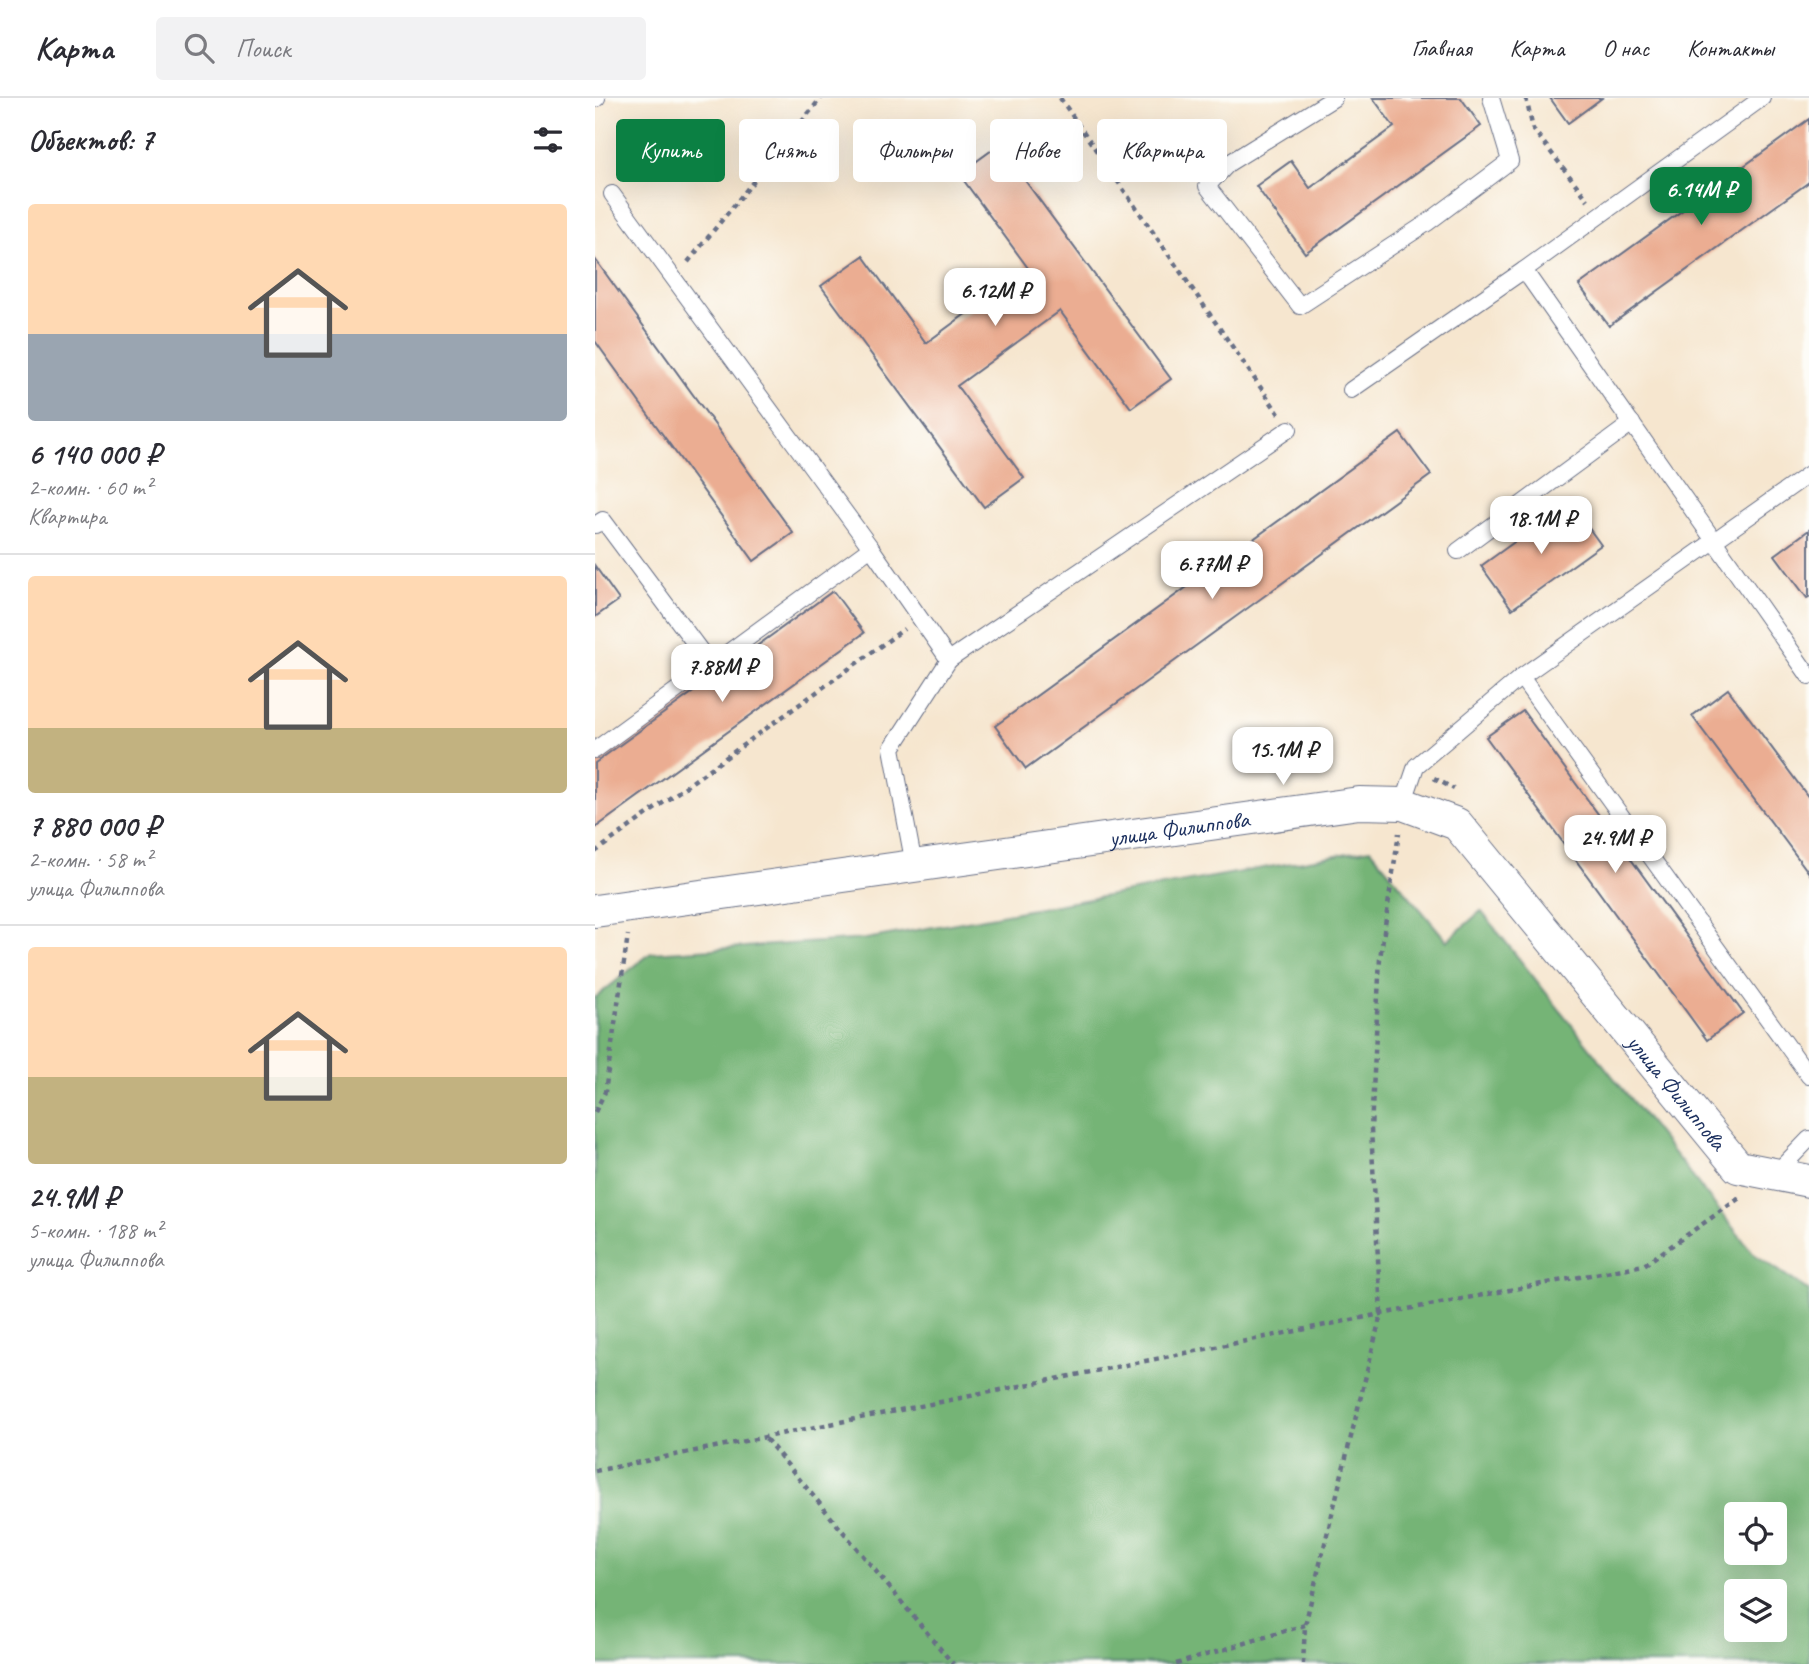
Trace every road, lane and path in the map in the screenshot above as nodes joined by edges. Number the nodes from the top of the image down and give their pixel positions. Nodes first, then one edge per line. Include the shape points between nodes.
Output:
1 (821, 98) edge
2 (1060, 98) edge
3 (1334, 98) edge
4 (1491, 98) edge
5 (1526, 98) edge
6 (1762, 98) edge
7 (612, 194) dead end
8 (1600, 215) junction
9 (1524, 270) junction
10 (674, 279) junction
11 (1351, 390) dead end
12 (1632, 423) junction
13 (1289, 429) joint
14 (1809, 474) edge
15 (598, 519) edge
16 (1714, 539) junction
17 (871, 548) junction
18 (1458, 551) dead end
19 (907, 627) dead end
20 (949, 660) junction
21 (711, 665) junction
22 (1809, 676) edge
23 (1521, 677) junction
24 (595, 750) edge
25 (1403, 804) junction
26 (595, 852) edge
27 (914, 866) junction
28 (632, 906) junction
29 (595, 911) edge
30 (1809, 1076) edge
31 (595, 1112) edge
32 (1809, 1139) edge
33 (1773, 1175) junction
34 (1809, 1181) edge
35 (1381, 1314) junction
36 (765, 1438) junction
37 (595, 1471) edge
38 (1305, 1625) junction
39 (953, 1664) edge
40 (1176, 1664) edge
41 (1303, 1664) edge

1 - 10 path
2 - 13 path
3 - 4 lane via 1229,163 1207,186 1300,306 1427,223 1510,161
5 - 8 path via 1533,129
6 - 8 lane
7 - 10 lane
8 - 9 lane
9 - 11 lane
9 - 12 lane
10 - 17 lane
12 - 16 lane
12 - 18 lane
13 - 20 lane
14 - 16 lane
15 - 21 lane
16 - 22 lane
16 - 23 lane
17 - 20 lane
17 - 21 lane
19 - 26 path
20 - 27 lane via 892,748
21 - 24 lane
23 - 25 lane via 1416,766
23 - 30 lane
25 - 27 street, улица Филиппова via 1359,803
25 - 33 street, улица Филиппова via 1457,824 1738,1167
25 - 35 path via 1380,958 1372,1116
27 - 28 street, улица Филиппова
28 - 29 street, улица Филиппова
28 - 31 path via 605,1092
32 - 33 lane
33 - 34 street, улица Филиппова
33 - 35 path via 1644,1265
35 - 36 path
35 - 38 path
36 - 37 path
36 - 39 path
38 - 40 path
38 - 41 path

